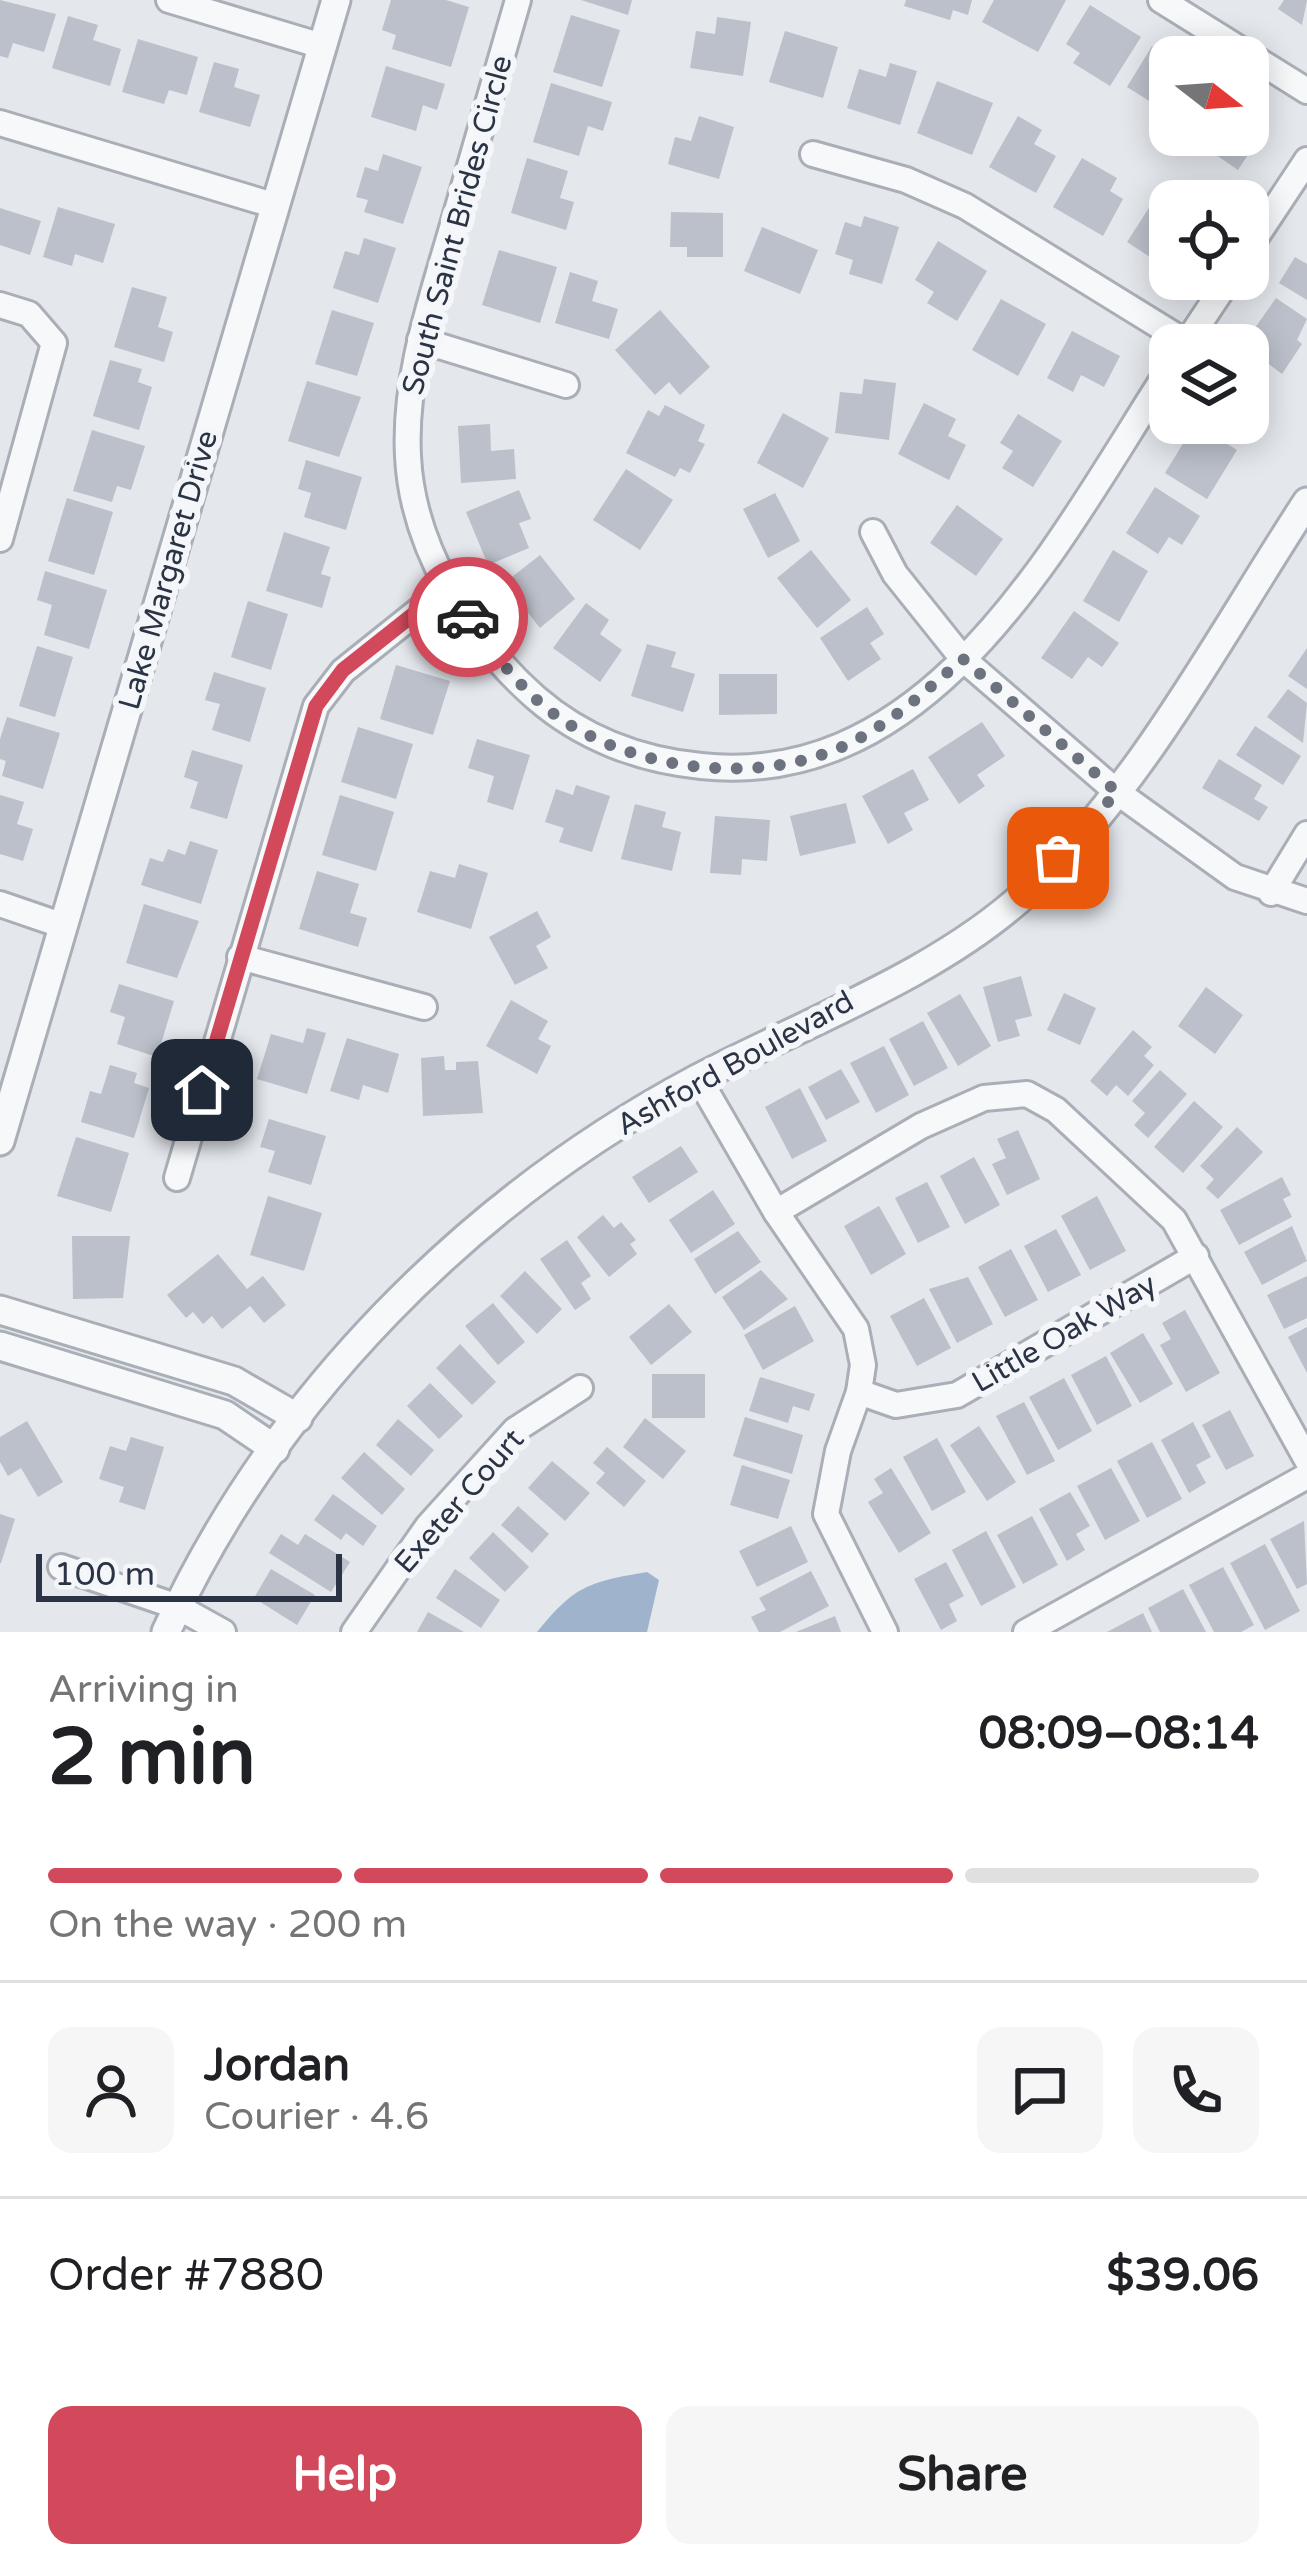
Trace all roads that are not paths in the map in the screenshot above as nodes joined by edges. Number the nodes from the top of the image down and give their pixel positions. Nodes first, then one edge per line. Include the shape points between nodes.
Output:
1 (169, 0) edge
2 (336, 0) edge
3 (518, 0) edge
4 (1161, 0) edge
5 (322, 46) junction
6 (1307, 91) edge
7 (0, 123) edge
8 (813, 154) dead end
9 (1307, 160) edge
10 (274, 206) junction
11 (1269, 218) edge
12 (0, 304) edge
13 (1154, 324) edge
14 (420, 340) junction
15 (566, 385) dead end
16 (1149, 400) edge
17 (1307, 502) edge
18 (873, 532) dead end
19 (0, 539) edge
20 (448, 587) junction
21 (963, 659) junction
22 (1117, 792) junction
23 (1307, 834) edge
24 (1270, 893) junction
25 (1307, 902) edge
26 (0, 904) edge
27 (64, 926) junction
28 (240, 957) junction
29 (424, 1007) dead end
30 (699, 1078) junction
31 (0, 1141) edge
32 (177, 1178) dead end
33 (776, 1212) junction
34 (1196, 1256) junction
35 (0, 1310) edge
36 (0, 1346) edge
37 (580, 1388) dead end
38 (860, 1392) junction
39 (298, 1418) junction
40 (275, 1448) junction
41 (1307, 1460) edge
42 (1307, 1476) edge
43 (61, 1567) dead end
44 (172, 1619) edge
45 (223, 1632) edge
46 (354, 1632) edge
47 (885, 1632) edge
48 (1026, 1632) edge

1 - 5 street
2 - 5 street, Lake Margaret Drive
3 - 14 street, South Saint Brides Circle
4 - 6 street
5 - 10 street, Lake Margaret Drive
7 - 10 street
8 - 13 street via 965,206
9 - 11 street
10 - 27 street, Lake Margaret Drive
12 - 19 street via 29,314 54,343
14 - 15 street
14 - 20 street, South Saint Brides Circle via 408,457 415,513
16 - 21 street, South Saint Brides Circle via 1024,592
17 - 22 street, Ashford Boulevard
18 - 21 street
20 - 21 street, South Saint Brides Circle via 485,642 560,718 670,763 787,764 836,749 898,714
20 - 28 street via 343,670 316,706
21 - 22 street
22 - 24 street
22 - 30 street, Ashford Boulevard via 1028,891 965,941
23 - 24 street
24 - 25 street
26 - 27 street
27 - 31 street, Lake Margaret Drive
28 - 29 street
28 - 32 street
30 - 33 street
30 - 39 street, Ashford Boulevard via 481,1225 389,1311
33 - 34 street via 921,1126 984,1098 1028,1094 1056,1110 1174,1220
33 - 38 street via 856,1329
34 - 38 street, Little Oak Way via 957,1395 896,1405
34 - 41 street
35 - 39 street via 234,1381
36 - 40 street via 225,1415
37 - 46 street, Exeter Court via 515,1430 428,1526
38 - 47 street via 826,1514
39 - 40 street, Ashford Boulevard
40 - 44 street, Ashford Boulevard
42 - 48 street
43 - 44 street
44 - 45 street

